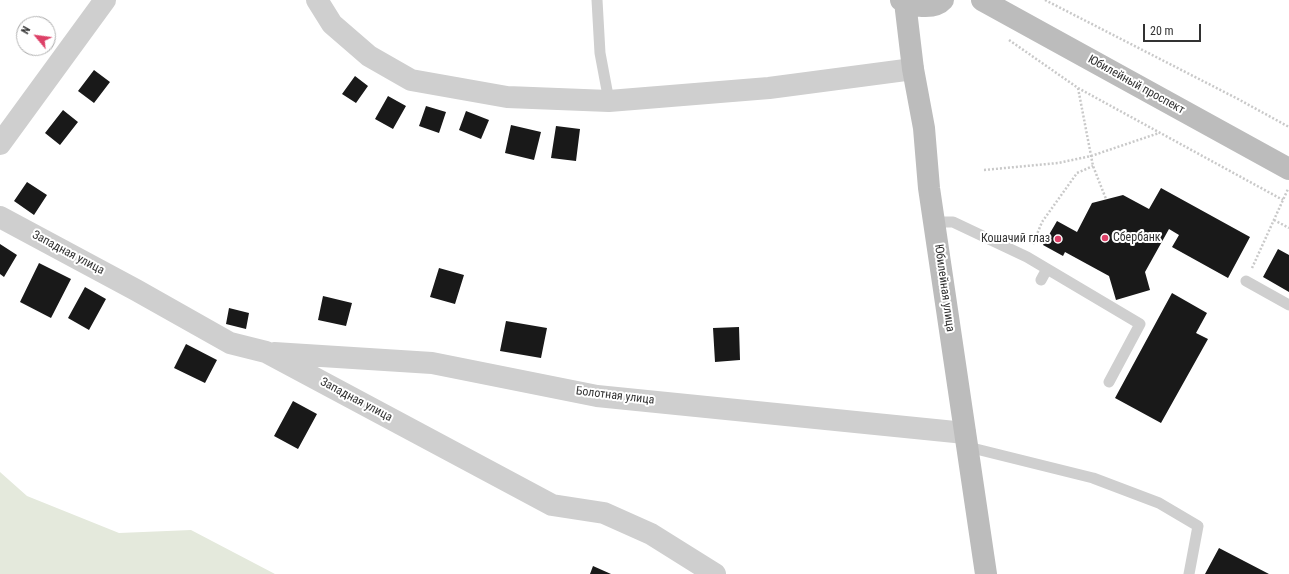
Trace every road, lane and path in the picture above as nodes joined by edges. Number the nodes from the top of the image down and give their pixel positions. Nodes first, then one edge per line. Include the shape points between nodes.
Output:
1 (105, 0) edge
2 (317, 0) edge
3 (596, 0) edge
4 (943, 0) edge
5 (982, 0) edge
6 (1045, 0) edge
7 (903, 1) edge
8 (1006, 38) dead end
9 (913, 69) junction
10 (1078, 88) junction
11 (609, 101) junction
12 (1289, 127) edge
13 (1159, 133) junction
14 (0, 144) edge
15 (1091, 156) junction
16 (1093, 166) junction
17 (1289, 169) edge
18 (984, 170) dead end
19 (1289, 187) edge
20 (1106, 199) dead end
21 (1283, 200) junction
22 (0, 217) edge
23 (1274, 220) junction
24 (934, 222) junction
25 (1289, 228) edge
26 (1027, 258) junction
27 (1047, 269) junction
28 (1042, 280) dead end
29 (1246, 281) joint
30 (1289, 305) edge
31 (266, 352) junction
32 (1109, 382) dead end
33 (966, 440) junction
34 (715, 574) edge
35 (986, 574) edge
36 (1188, 574) edge

1 - 14 street
2 - 11 street via 332,24 369,56 411,80 507,97
3 - 11 lane via 600,53
4 - 7 main road via 940,4 925,6
5 - 17 main road, Юбилейный проспект
6 - 12 path
7 - 9 main road, Юбилейная улица
8 - 10 path
9 - 11 street via 769,88
9 - 24 main road, Юбилейная улица via 924,128
10 - 13 path
10 - 15 path
13 - 15 path
13 - 21 path
15 - 16 path
15 - 18 path via 1058,163
16 - 20 path
16 - 26 path via 1078,173 1042,222
19 - 21 path
21 - 23 path
22 - 31 street, Западная улица via 230,343
23 - 25 path
23 - 29 path
24 - 26 lane via 953,222
24 - 33 main road, Юбилейная улица
26 - 27 lane
27 - 28 lane
27 - 32 lane via 1140,324
29 - 30 lane
31 - 33 street, Болотная улица via 432,363 597,396
31 - 34 street, Западная улица via 552,505 604,513 651,534
33 - 35 main road, Юбилейная улица
33 - 36 lane via 1093,478 1158,504 1198,526

